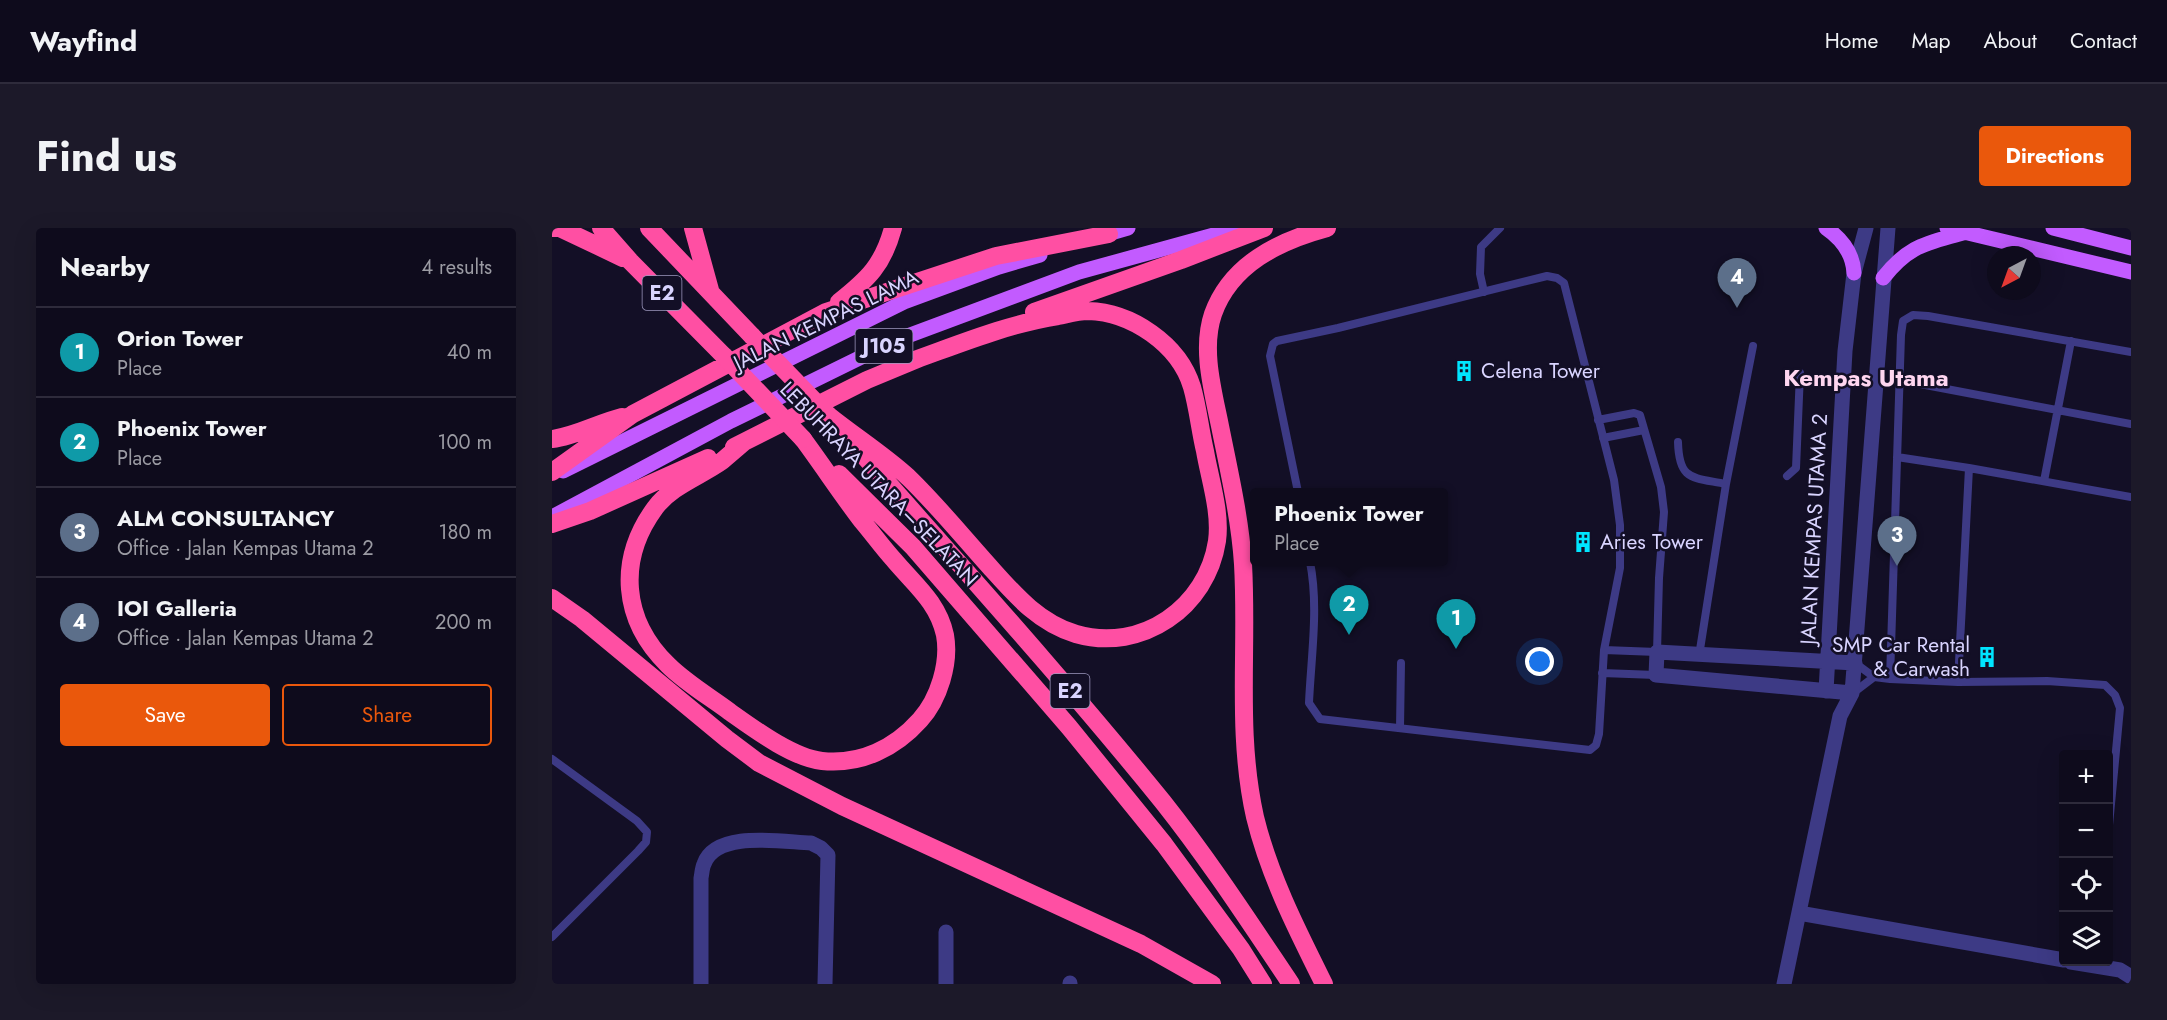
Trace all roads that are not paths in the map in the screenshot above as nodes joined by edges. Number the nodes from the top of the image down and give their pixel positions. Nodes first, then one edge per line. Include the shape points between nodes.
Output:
1 (552, 228) edge
2 (601, 228) edge
3 (649, 228) edge
4 (693, 228) edge
5 (893, 228) edge
6 (1128, 228) edge
7 (1239, 228) edge
8 (1264, 228) edge
9 (1327, 228) edge
10 (1500, 228) edge
11 (1826, 228) edge
12 (1866, 228) edge
13 (1888, 228) edge
14 (1947, 228) edge
15 (2053, 228) edge
16 (1969, 232) junction
17 (1109, 234) junction
18 (2131, 248) edge
19 (630, 261) junction
20 (2131, 272) edge
21 (1854, 273) junction
22 (1883, 278) junction
23 (1484, 292) junction
24 (711, 293) junction
25 (826, 312) junction
26 (2071, 341) junction
27 (1753, 346) dead end
28 (2131, 352) edge
29 (909, 362) junction
30 (1800, 373) dead end
31 (1899, 380) junction
32 (2059, 410) junction
33 (633, 414) junction
34 (828, 416) junction
35 (1598, 420) junction
36 (2131, 424) edge
37 (1644, 430) junction
38 (1603, 438) junction
39 (552, 439) edge
40 (803, 439) junction
41 (1678, 442) dead end
42 (743, 443) junction
43 (1897, 458) junction
44 (1969, 468) junction
45 (552, 475) edge
46 (1787, 476) dead end
47 (2044, 481) junction
48 (1726, 484) junction
49 (1297, 488) edge
50 (2131, 496) edge
51 (552, 517) edge
52 (552, 524) edge
53 (1311, 566) edge
54 (552, 598) edge
55 (1604, 650) junction
56 (1657, 652) junction
57 (1699, 656) junction
58 (1828, 662) junction
59 (1401, 663) dead end
60 (1855, 663) junction
61 (1602, 673) junction
62 (1656, 675) junction
63 (1874, 677) junction
64 (1890, 679) junction
65 (1958, 682) junction
66 (1826, 690) junction
67 (1852, 693) junction
68 (1840, 716) junction
69 (1400, 728) junction
70 (552, 759) edge
71 (2112, 804) edge
72 (1799, 913) junction
73 (946, 932) dead end
74 (552, 937) edge
75 (2059, 959) edge
76 (2096, 966) edge
77 (2131, 977) edge
78 (701, 984) edge
79 (825, 984) edge
80 (946, 984) edge
81 (1212, 984) edge
82 (1263, 984) edge
83 (1291, 984) edge
84 (1324, 984) edge
85 (1784, 984) edge

1 - 19 highway via 560,228
2 - 19 highway, LEBUHRAYA UTARA–SELATAN / E2
3 - 24 highway, LEBUHRAYA UTARA–SELATAN / E2
4 - 24 highway
5 - 25 highway via 878,267
6 - 17 main road, JALAN KEMPAS LAMA / J105
7 - 51 main road, J105 via 1079,272 894,341 731,421
8 - 29 highway
9 - 84 highway via 1271,249 1241,270 1219,301 1208,340 1243,564 1243,708 1248,784 1278,885
10 - 23 lane via 1481,248
11 - 21 main road via 1846,248 1853,260
12 - 21 street, JALAN KEMPAS UTAMA 2
13 - 22 street
14 - 16 main road
15 - 18 main road
16 - 20 main road
16 - 22 main road via 1915,248
17 - 25 highway via 996,256
17 - 45 main road, JALAN KEMPAS LAMA / J105 via 999,267 904,302
19 - 40 highway, LEBUHRAYA UTARA–SELATAN / E2, bridge
21 - 58 street, JALAN KEMPAS UTAMA 2 via 1845,351
22 - 60 street
23 - 35 lane via 1547,276 1564,283
23 - 49 lane via 1273,344 1270,356
24 - 34 highway, LEBUHRAYA UTARA–SELATAN / E2, bridge
25 - 33 highway
26 - 28 lane
26 - 31 lane via 1913,315 1903,321
26 - 32 lane
27 - 48 lane
29 - 34 highway via 1032,320 1087,311 1119,317 1156,336 1176,358 1191,385 1218,517 1212,562 1203,585 1188,604 1166,623 1119,638 1099,639 1051,624 1030,609 908,477
29 - 42 highway
30 - 46 lane via 1796,468
31 - 32 lane
31 - 43 lane
32 - 36 lane
32 - 47 lane
33 - 39 highway
33 - 45 highway
34 - 83 highway, LEBUHRAYA UTARA–SELATAN / E2 via 1073,694 1164,804
35 - 37 lane via 1636,413
35 - 38 lane
37 - 38 lane
37 - 56 lane via 1664,512
38 - 55 lane via 1620,525 1620,568
40 - 42 highway via 867,527 920,587 945,635 943,674 925,715 906,735 881,752 851,760 821,761 787,749 758,732 668,666 646,639 633,613 628,581 632,553 656,506
40 - 82 highway, LEBUHRAYA UTARA–SELATAN / E2 via 913,547 1069,726 1164,844
41 - 48 lane via 1678,461 1685,472
42 - 52 highway
43 - 44 lane
43 - 64 lane
44 - 47 lane
44 - 65 lane
47 - 50 lane
48 - 57 lane
53 - 69 lane via 1315,581 1309,703 1320,719
54 - 81 highway via 582,618 759,763 842,806 1141,944
55 - 56 lane
55 - 61 lane
56 - 57 street
56 - 62 street
57 - 58 street
58 - 60 street
58 - 66 street, JALAN KEMPAS UTAMA 2
59 - 69 lane
60 - 63 lane
60 - 67 street
61 - 62 lane
61 - 69 lane via 1599,735 1590,750
62 - 66 street
63 - 64 lane
63 - 67 lane
64 - 65 lane
65 - 71 lane via 2059,681 2106,685 2120,708
66 - 67 street
66 - 68 street
67 - 68 street
68 - 72 street
70 - 74 lane via 647,832 646,842 638,851
72 - 75 street
72 - 85 street
73 - 80 street
76 - 77 street via 2120,970
78 - 79 street via 704,864 709,855 729,842 742,841 811,843 828,855

